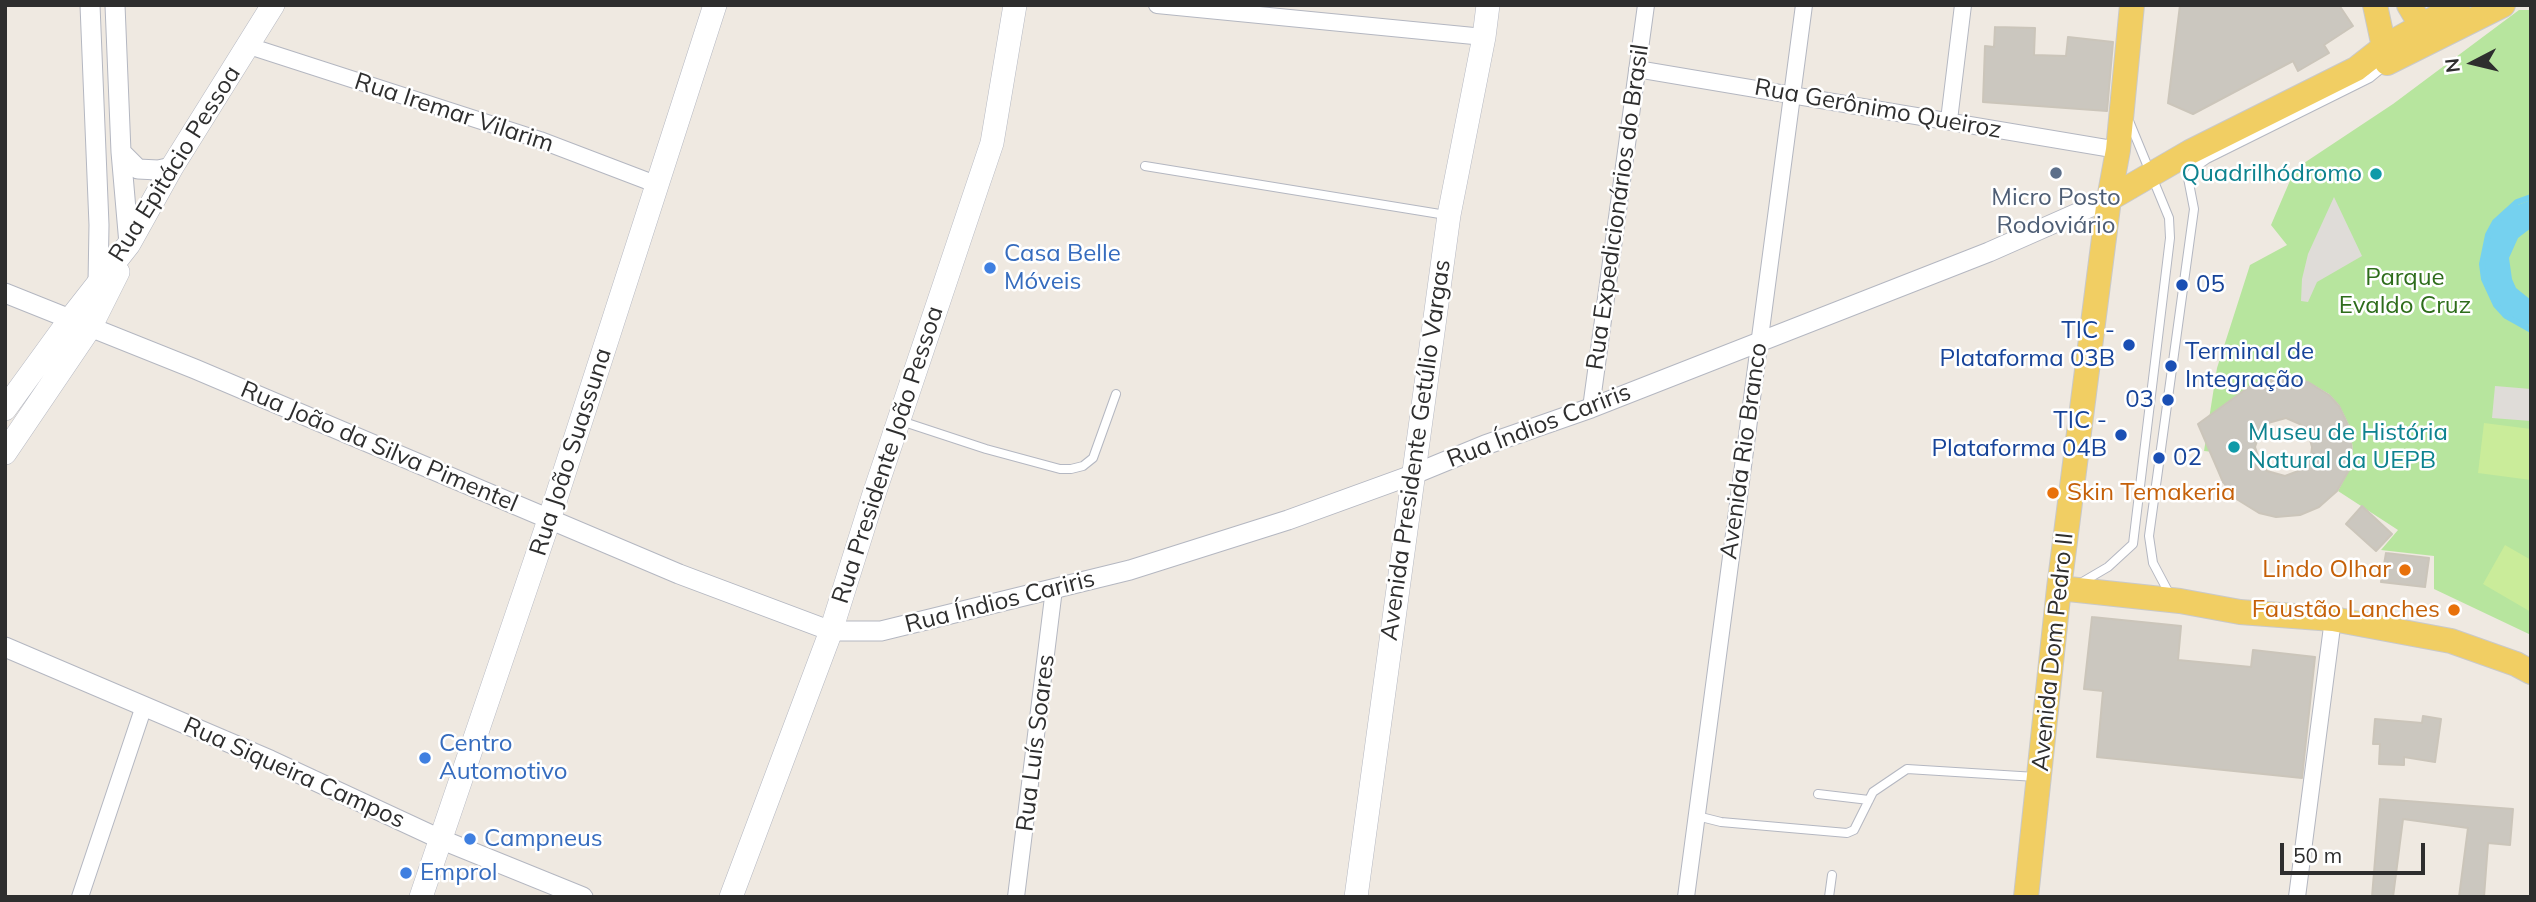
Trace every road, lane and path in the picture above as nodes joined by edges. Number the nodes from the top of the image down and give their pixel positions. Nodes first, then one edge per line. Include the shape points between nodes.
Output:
1 (90, 5) edge
2 (115, 5) edge
3 (273, 5) edge
4 (715, 5) edge
5 (1015, 5) edge
6 (1157, 5) edge
7 (1488, 5) edge
8 (1646, 5) edge
9 (1804, 5) edge
10 (1963, 5) edge
11 (2132, 5) edge
12 (2375, 5) edge
13 (2458, 5) edge
14 (2503, 5) edge
15 (1298, 12) edge
16 (2415, 15) edge
17 (1484, 37) junction
18 (249, 46) junction
19 (2383, 56) junction
20 (1637, 69) junction
21 (2357, 76) junction
22 (1792, 94) junction
23 (2121, 103) junction
24 (1950, 121) junction
25 (2118, 150) junction
26 (121, 152) junction
27 (1144, 166) dead end
28 (172, 167) junction
29 (2151, 175) junction
30 (658, 185) junction
31 (2109, 199) junction
32 (1449, 215) junction
33 (129, 244) junction
34 (98, 283) junction
35 (5, 293) edge
36 (81, 322) junction
37 (1759, 342) junction
38 (1116, 394) dead end
39 (1591, 408) junction
40 (5, 409) edge
41 (898, 420) junction
42 (5, 453) edge
43 (1412, 475) junction
44 (549, 520) junction
45 (1054, 589) junction
46 (2064, 589) junction
47 (2173, 601) junction
48 (2333, 619) junction
49 (831, 631) junction
50 (5, 647) edge
51 (2531, 672) edge
52 (144, 706) junction
53 (2039, 777) junction
54 (1818, 794) dead end
55 (1869, 800) junction
56 (1696, 816) junction
57 (440, 839) junction
58 (1832, 875) dead end
59 (80, 897) edge
60 (421, 897) edge
61 (583, 897) edge
62 (731, 897) edge
63 (1016, 897) edge
64 (1356, 897) edge
65 (1686, 897) edge
66 (1829, 897) edge
67 (2026, 897) edge
68 (2297, 897) edge

1 - 34 street
2 - 26 street
3 - 18 main road, Rua Epitácio Pessoa
4 - 30 main road, Rua João Suassuna
5 - 41 main road, Rua Presidente João Pessoa via 992,143
6 - 15 street
7 - 17 main road, Avenida Presidente Getúlio Vargas
8 - 20 street, Rua Expedicionários do Brasil
9 - 22 street, Avenida Rio Branco
10 - 24 street
11 - 23 main road, Avenida Dom Pedro II
12 - 19 main road
13 - 16 main road
14 - 19 main road
15 - 17 street
16 - 19 main road
17 - 32 main road, Avenida Presidente Getúlio Vargas
18 - 28 main road, Rua Epitácio Pessoa
18 - 30 street, Rua Iremar Vilarim via 540,140
19 - 21 main road
20 - 22 street, Rua Gerônimo Queiroz
20 - 39 street, Rua Expedicionários do Brasil
21 - 29 main road via 2190,152
21 - 47 lane via 2207,159 2188,178 2194,209 2149,536 2152,563
22 - 24 street, Rua Gerônimo Queiroz
22 - 37 street, Avenida Rio Branco
23 - 25 main road, Avenida Dom Pedro II
23 - 29 lane
24 - 25 street, Rua Gerônimo Queiroz
25 - 31 main road, Avenida Dom Pedro II
26 - 28 street via 138,169
26 - 33 street
27 - 32 lane
28 - 33 main road, Rua Epitácio Pessoa
29 - 31 main road
29 - 46 lane via 2169,218 2170,238 2133,544 2108,567
30 - 44 main road, Rua João Suassuna
31 - 37 street, Rua Índios Cariris via 1989,252
31 - 46 main road, Avenida Dom Pedro II
32 - 43 main road, Avenida Presidente Getúlio Vargas
33 - 34 main road, Rua Epitácio Pessoa
33 - 36 main road via 115,282
34 - 36 main road, Rua Epitácio Pessoa
35 - 36 street, Rua João da Silva Pimentel
36 - 40 main road
36 - 42 main road
36 - 44 street, Rua João da Silva Pimentel
37 - 39 street, Rua Índios Cariris
37 - 56 street, Avenida Rio Branco
38 - 41 lane via 1093,458 1071,469 986,449
39 - 43 street, Rua Índios Cariris
41 - 49 main road, Rua Presidente João Pessoa
43 - 45 street, Rua Índios Cariris via 1219,542
43 - 64 main road, Avenida Presidente Getúlio Vargas
44 - 49 street, Rua João da Silva Pimentel
44 - 57 main road, Rua João Suassuna
45 - 49 street, Rua Índios Cariris via 880,631
45 - 63 street, Rua Luís Soares
46 - 47 main road
46 - 53 main road, Avenida Dom Pedro II
47 - 48 main road
48 - 51 main road via 2451,641
48 - 68 street
49 - 62 main road, Rua Presidente João Pessoa
50 - 52 street, Rua Siqueira Campos
52 - 57 street, Rua Siqueira Campos
52 - 59 street
53 - 55 lane via 1910,768 1876,789
53 - 67 main road, Avenida Dom Pedro II
54 - 55 lane
55 - 56 lane via 1854,830 1847,833
56 - 65 street, Avenida Rio Branco
57 - 60 main road, Rua João Suassuna
57 - 61 street, Rua Siqueira Campos
58 - 66 lane

